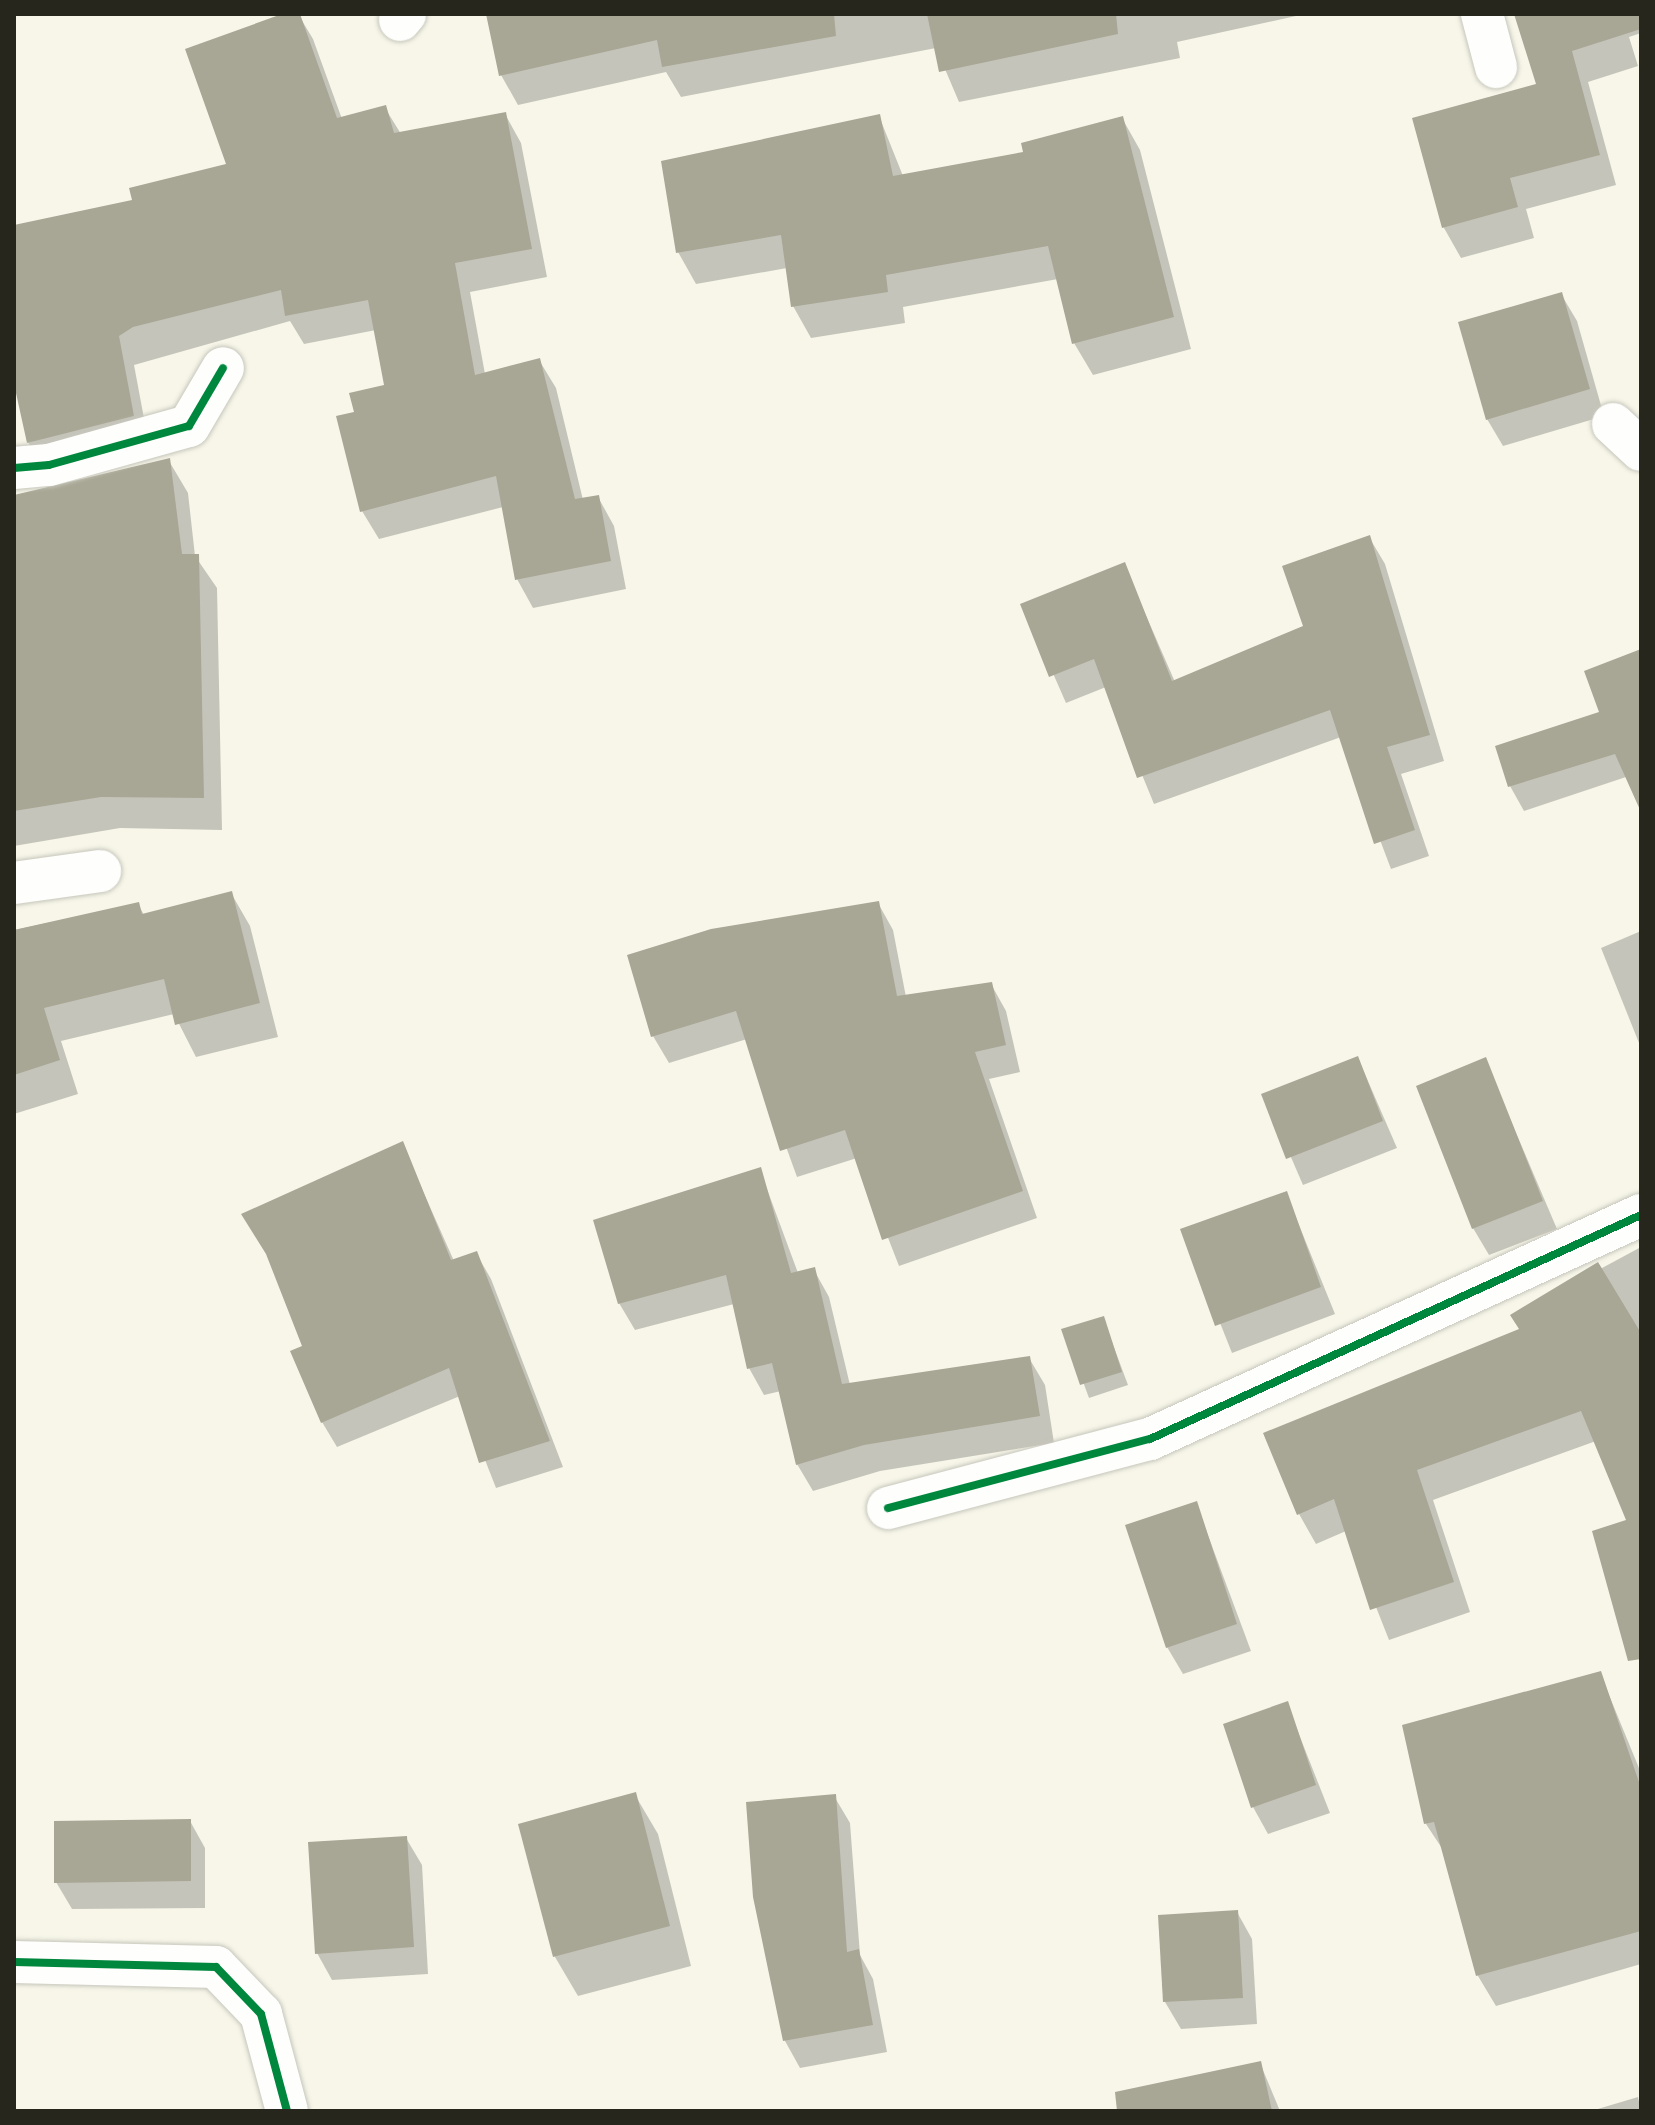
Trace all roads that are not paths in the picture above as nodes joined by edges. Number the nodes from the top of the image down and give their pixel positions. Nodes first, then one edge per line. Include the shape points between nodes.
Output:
1 (1482, 14) edge
2 (1496, 67) dead end
3 (223, 368) dead end
4 (14, 468) edge
5 (100, 871) dead end
6 (14, 883) edge
7 (1641, 1215) edge
8 (888, 1508) dead end
9 (14, 1962) edge
10 (287, 2111) edge

1 - 2 street
3 - 4 street via 189,426 49,465
5 - 6 street
7 - 8 street via 1150,1439
9 - 10 street via 216,1967 261,2014

